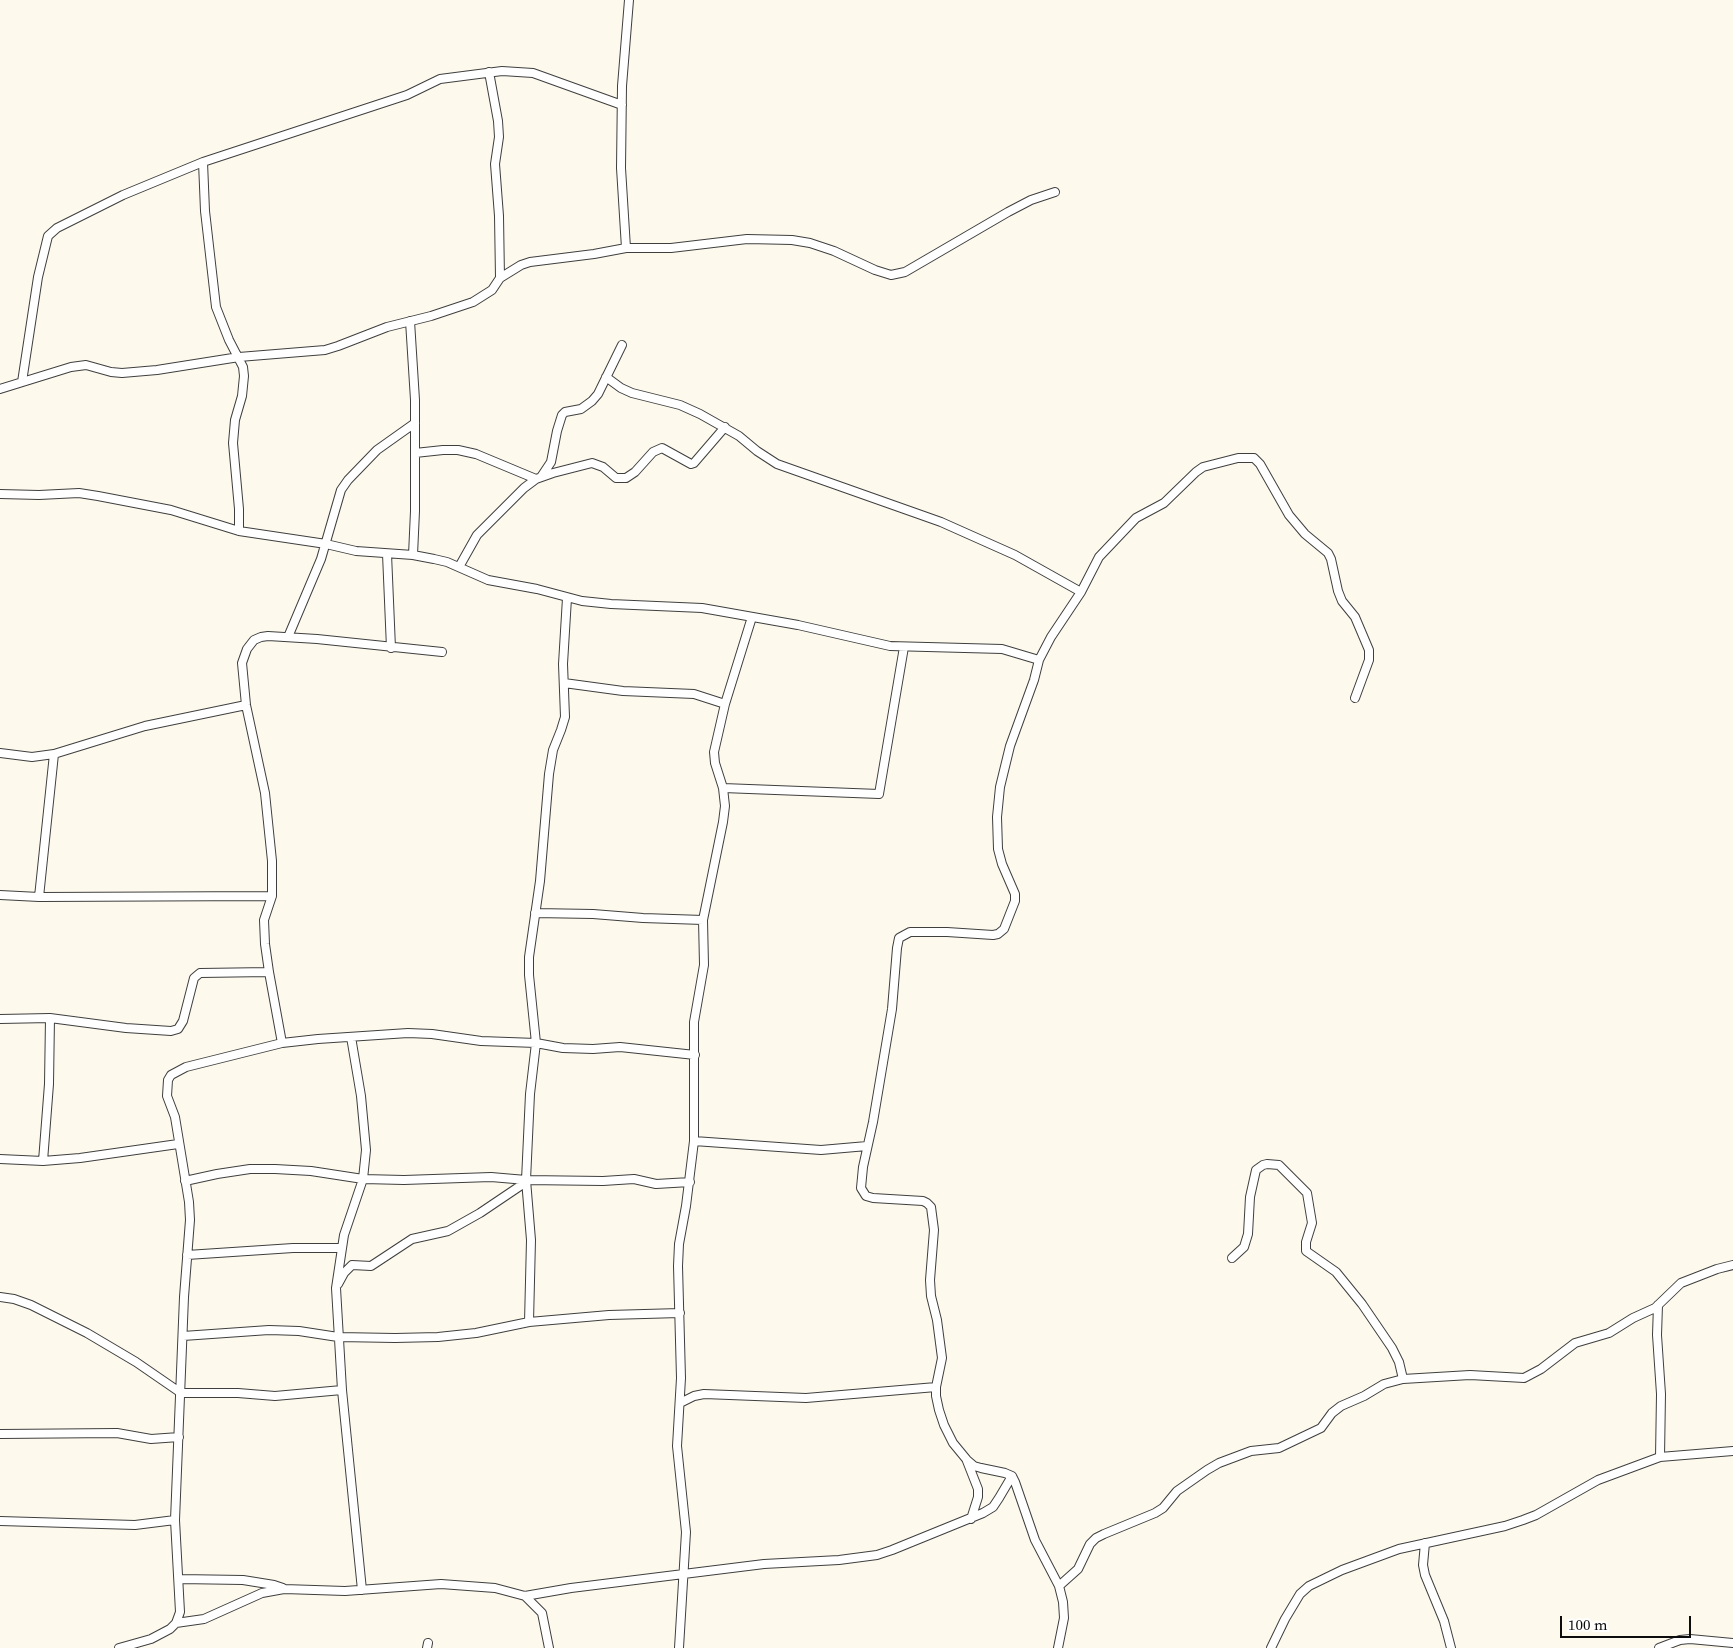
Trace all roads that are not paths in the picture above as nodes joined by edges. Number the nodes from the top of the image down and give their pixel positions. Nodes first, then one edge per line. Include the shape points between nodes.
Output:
1 (629, 0) edge
2 (488, 72) junction
3 (622, 105) junction
4 (202, 162) junction
5 (1055, 192) dead end
6 (626, 248) junction
7 (500, 278) junction
8 (410, 321) junction
9 (622, 345) dead end
10 (238, 357) junction
11 (606, 377) junction
12 (22, 382) junction
13 (0, 389) edge
14 (415, 423) junction
15 (725, 427) junction
16 (415, 453) junction
17 (538, 478) junction
18 (0, 494) edge
19 (239, 531) junction
20 (326, 544) junction
21 (387, 554) junction
22 (413, 555) junction
23 (459, 567) junction
24 (1081, 592) junction
25 (567, 598) junction
26 (752, 617) junction
27 (288, 637) junction
28 (904, 647) junction
29 (391, 648) junction
30 (442, 652) dead end
31 (1039, 660) junction
32 (564, 683) junction
33 (1355, 698) dead end
34 (725, 704) junction
35 (246, 705) junction
36 (0, 753) edge
37 (54, 754) junction
38 (723, 788) junction
39 (0, 895) edge
40 (272, 896) junction
41 (39, 897) junction
42 (535, 913) junction
43 (703, 920) junction
44 (269, 972) junction
45 (50, 1018) junction
46 (0, 1019) edge
47 (351, 1037) junction
48 (282, 1043) junction
49 (536, 1043) junction
50 (695, 1055) junction
51 (694, 1142) junction
52 (178, 1144) junction
53 (867, 1146) junction
54 (0, 1159) edge
55 (43, 1161) junction
56 (363, 1179) junction
57 (186, 1181) junction
58 (526, 1181) junction
59 (690, 1182) junction
60 (341, 1248) junction
61 (187, 1255) junction
62 (1232, 1258) dead end
63 (1733, 1265) edge
64 (336, 1288) junction
65 (0, 1297) edge
66 (1658, 1305) junction
67 (680, 1314) junction
68 (529, 1322) junction
69 (183, 1336) junction
70 (338, 1337) junction
71 (1403, 1379) junction
72 (936, 1387) junction
73 (342, 1390) junction
74 (181, 1393) junction
75 (680, 1403) junction
76 (0, 1434) edge
77 (180, 1437) junction
78 (1733, 1451) edge
79 (1660, 1457) junction
80 (967, 1460) junction
81 (1012, 1476) junction
82 (971, 1519) junction
83 (175, 1520) junction
84 (0, 1521) edge
85 (1424, 1543) junction
86 (683, 1574) junction
87 (179, 1579) junction
88 (1059, 1586) junction
89 (284, 1589) junction
90 (362, 1590) junction
91 (525, 1596) junction
92 (176, 1623) junction
93 (1733, 1643) edge
94 (119, 1648) edge
95 (549, 1648) edge
96 (679, 1648) edge
97 (1058, 1648) edge
98 (1271, 1648) edge
99 (1451, 1648) edge
100 (1659, 1648) edge

1 - 3 street
2 - 3 street via 511,70 533,73
2 - 4 street via 434,80 407,95
2 - 7 street via 499,137 495,164
3 - 6 street via 621,168
4 - 10 street via 216,308
4 - 12 street via 104,204 48,236 38,276
5 - 6 street via 1031,200 905,272 891,275 834,251 792,240
6 - 7 street via 530,262
7 - 8 street via 492,290 473,302
8 - 10 street via 325,350
8 - 14 street
9 - 11 street
10 - 12 street via 122,373 86,366 71,367
10 - 19 street via 244,376 233,443
11 - 15 street via 632,393 680,405
11 - 17 street via 598,394 586,406 562,415 551,462
12 - 13 street
14 - 16 street
14 - 20 street via 377,450 348,480 337,500
15 - 17 street via 691,464 662,448 653,452 626,478 616,478 592,463
15 - 24 street via 777,464 941,522 1016,555
16 - 17 street via 458,450
16 - 22 street
17 - 23 street via 477,535
18 - 19 street via 79,493 171,510
19 - 20 street
20 - 21 street
20 - 27 street
21 - 22 street
21 - 29 street
22 - 23 street
23 - 25 street via 488,580
24 - 31 street
24 - 33 street via 1099,557 1136,518 1164,503 1204,467 1238,458 1254,458 1290,515 1328,553 1342,601 1361,629 1370,656
25 - 26 street via 611,604 702,608
25 - 32 street
26 - 28 street
26 - 34 street
27 - 29 street
27 - 35 street via 261,637 246,649 242,662
28 - 31 street via 1002,649
28 - 38 street via 879,794
29 - 30 street
31 - 53 street via 1000,787 998,848 1015,894 1013,908 1004,929 998,934 910,932 899,938 892,1009
32 - 34 street via 623,691 694,694
32 - 42 street via 564,717 550,766
34 - 38 street via 714,752
35 - 37 street via 145,726
35 - 40 street via 265,793
36 - 37 street via 32,757
37 - 41 street
38 - 43 street via 723,822
39 - 41 street
40 - 41 street
40 - 44 street via 264,920
42 - 43 street
42 - 49 street via 529,975
43 - 50 street via 704,965 694,1022
44 - 45 street via 200,973 194,978 183,1021 178,1029 171,1032
44 - 48 street
45 - 46 street
45 - 55 street
47 - 48 street
47 - 49 street via 408,1032 481,1041
47 - 56 street via 362,1096 366,1150
48 - 52 street via 186,1067 171,1075 167,1096 175,1117
49 - 50 street via 563,1048 620,1047
49 - 58 street
50 - 51 street
51 - 53 street via 821,1150
51 - 59 street
52 - 55 street
52 - 57 street
53 - 72 street via 861,1188 866,1196 924,1201 933,1215 930,1280 942,1358
54 - 55 street
56 - 57 street via 250,1169
56 - 58 street via 491,1177
56 - 60 street
57 - 61 street via 190,1220
58 - 59 street via 634,1179 656,1184
58 - 64 street via 461,1225 437,1235 412,1239 371,1266 352,1265
58 - 68 street via 531,1240
59 - 67 street via 679,1244
60 - 61 street
60 - 64 street
61 - 69 street
62 - 71 street via 1244,1247 1248,1234 1250,1197 1256,1170 1267,1164 1279,1165 1307,1193 1312,1223 1306,1251 1330,1267 1351,1290 1392,1348 1400,1362
63 - 66 street via 1681,1283
64 - 70 street
65 - 74 street via 31,1305 81,1330
66 - 71 street via 1609,1333 1575,1343 1524,1378
66 - 79 street
67 - 68 street via 609,1315
67 - 75 street
68 - 70 street via 438,1337
69 - 70 street via 269,1330
69 - 74 street
70 - 73 street
71 - 88 street via 1384,1384 1341,1406 1321,1428 1285,1445 1238,1455 1207,1470 1177,1491 1163,1508 1096,1538 1078,1569
72 - 75 street via 806,1398 704,1394
72 - 80 street via 944,1425
73 - 74 street via 275,1396
73 - 90 street
74 - 77 street
75 - 86 street via 676,1446 686,1532
76 - 77 street via 117,1433 151,1439
77 - 83 street
78 - 79 street
79 - 85 street via 1598,1480 1523,1520
80 - 81 street via 981,1468
80 - 82 street via 978,1489
81 - 82 street via 993,1507
81 - 88 street via 1036,1540
82 - 86 street via 878,1555
83 - 84 street via 135,1525
83 - 87 street
85 - 98 street via 1372,1558 1309,1586 1293,1604
85 - 99 street via 1425,1575
86 - 91 street
86 - 96 street
87 - 89 street via 243,1580
87 - 92 street via 180,1612
88 - 97 street via 1064,1618
89 - 90 street
89 - 92 street via 262,1594 204,1619
90 - 91 street via 441,1584 495,1588
91 - 95 street via 542,1613
92 - 94 street via 161,1634
93 - 100 street via 1690,1639

